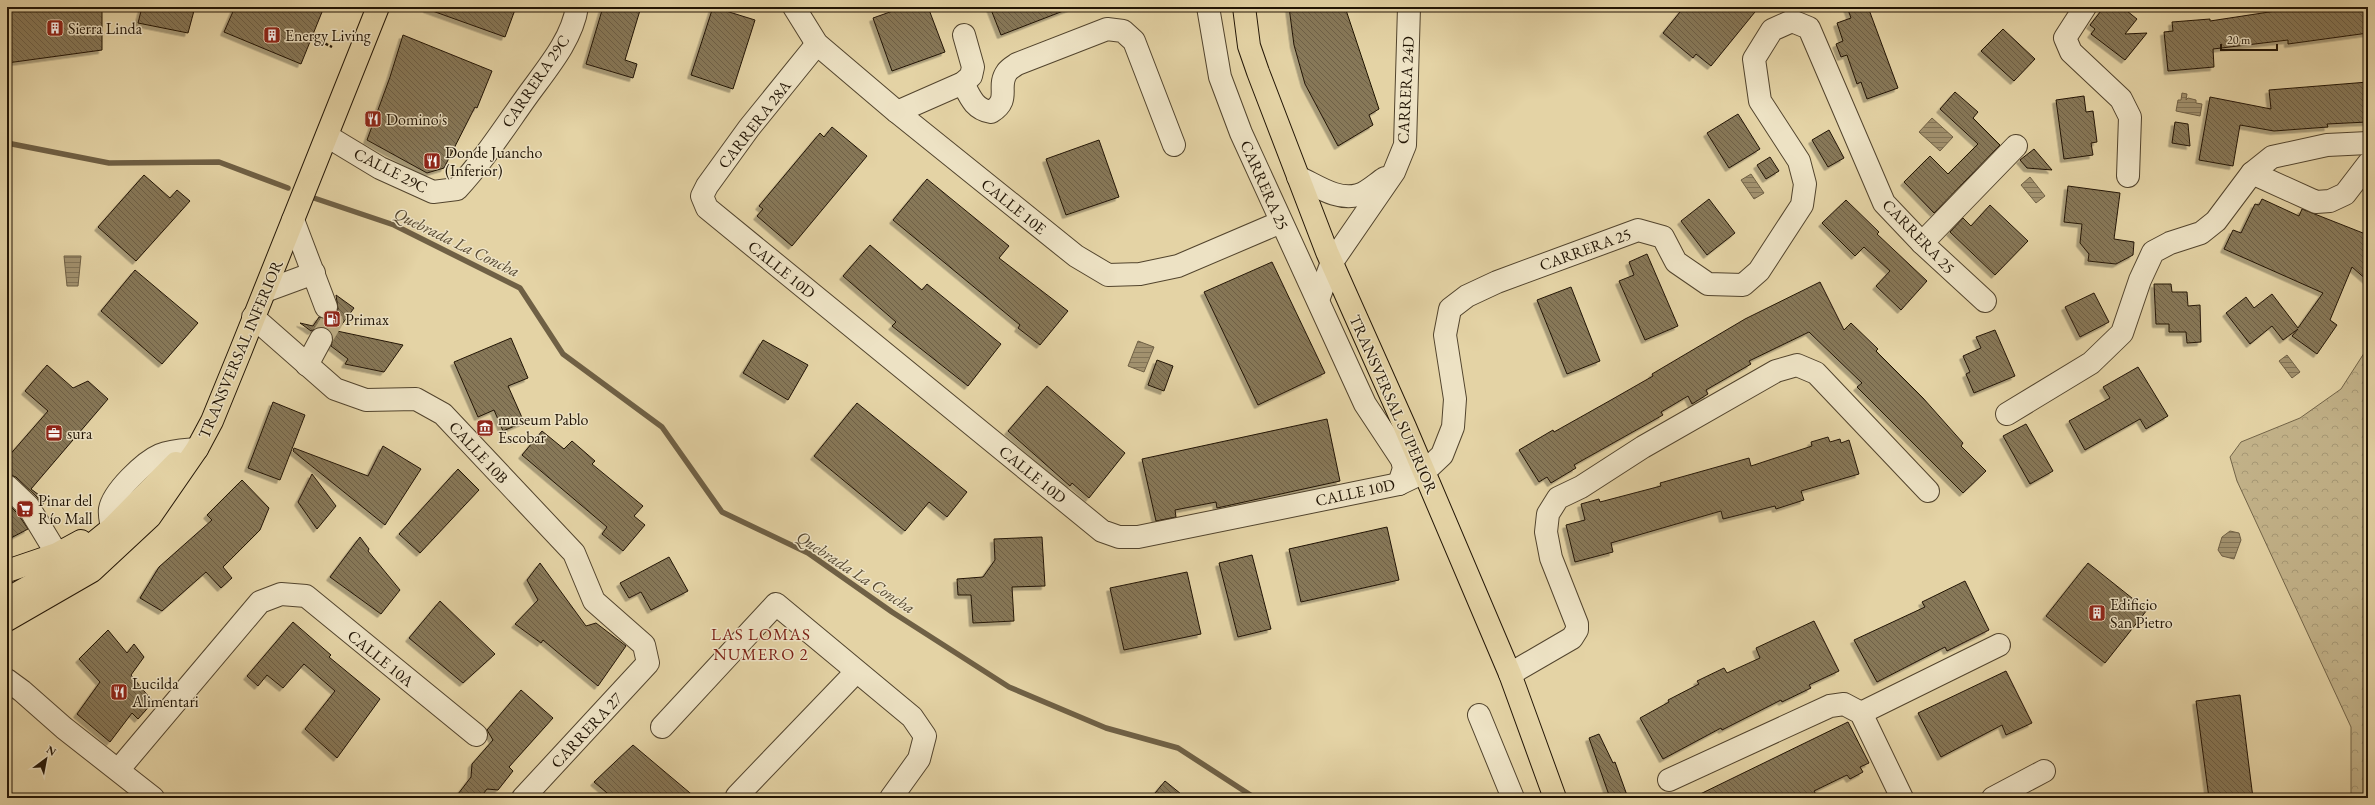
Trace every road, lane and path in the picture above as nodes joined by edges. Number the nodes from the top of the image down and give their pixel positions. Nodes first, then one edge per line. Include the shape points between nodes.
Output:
1 (378, 7) edge
2 (577, 7) edge
3 (794, 7) edge
4 (1208, 7) edge
5 (1244, 7) edge
6 (1409, 7) edge
7 (2085, 7) edge
8 (964, 36) dead end
9 (312, 37) dead end
10 (817, 44) junction
11 (332, 48) dead end
12 (964, 83) junction
13 (897, 112) junction
14 (327, 136) junction
15 (2368, 143) edge
16 (1174, 145) dead end
17 (2016, 146) dead end
18 (2368, 164) edge
19 (1394, 172) junction
20 (2252, 173) junction
21 (1298, 176) junction
22 (2128, 176) dead end
23 (457, 189) joint
24 (707, 208) joint
25 (293, 220) junction
26 (1281, 222) junction
27 (1922, 243) junction
28 (1332, 262) junction
29 (314, 273) junction
30 (265, 291) junction
31 (1318, 300) junction
32 (1985, 301) dead end
33 (326, 307) tunnel mouth
34 (253, 317) junction
35 (322, 339) tunnel mouth
36 (307, 365) junction
37 (2007, 414) dead end
38 (197, 449) junction
39 (1424, 472) junction
40 (1399, 484) junction
41 (7, 486) edge
42 (1928, 491) dead end
43 (112, 528) junction
44 (57, 554) junction
45 (7, 571) edge
46 (7, 599) edge
47 (7, 620) edge
48 (1999, 645) dead end
49 (648, 662) joint
50 (856, 672) junction
51 (1510, 674) junction
52 (7, 680) edge
53 (7, 696) edge
54 (1860, 713) junction
55 (1479, 715) dead end
56 (662, 727) dead end
57 (64, 728) junction
58 (476, 735) dead end
59 (118, 769) junction
60 (2044, 771) dead end
61 (1670, 780) dead end
62 (737, 796) dead end
63 (1550, 796) edge
64 (893, 797) edge
65 (153, 798) edge
66 (523, 798) edge
67 (1513, 798) edge
68 (1902, 798) edge
69 (1993, 798) edge

1 - 14 main road, TRANSVERSAL INFERIOR
2 - 23 street, CARRERA 29C via 576,16 561,48 480,162
3 - 10 street, CALLE 10E
4 - 26 street, CARRERA 25 via 1220,77 1241,133
5 - 21 main road, TRANSVERSAL SUPERIOR via 1250,46
6 - 19 street, CARRERA 24D via 1405,145
7 - 22 street via 2065,38 2071,52 2120,99 2130,118
8 - 12 street via 973,67 971,76
9 - 11 path
10 - 13 street, CALLE 10E
10 - 24 street, CARRERA 28A via 749,128 707,186 702,196
12 - 13 street
12 - 16 street via 973,103 982,110 991,112 999,107 1004,98 1003,82 1007,72 1017,64 1107,29 1123,30 1134,41
13 - 26 street, CALLE 10E via 1076,256 1108,275 1140,274 1178,266
14 - 23 street, CALLE 29C via 380,168 433,192
14 - 25 main road, TRANSVERSAL INFERIOR
15 - 20 street via 2327,145 2272,157
17 - 27 street
18 - 20 street via 2345,194 2330,202 2316,202
19 - 21 street via 1359,195 1346,196 1333,194
19 - 28 street, CARRERA 24D
20 - 37 street via 2216,221 2201,233 2170,243 2153,252 2140,280 2122,333 2091,363
21 - 28 main road, TRANSVERSAL SUPERIOR
24 - 40 street, CALLE 10D via 1102,531 1119,537 1138,537
25 - 29 street
25 - 30 main road, TRANSVERSAL INFERIOR
26 - 31 street, CARRERA 25
27 - 32 street, CARRERA 25
27 - 39 street, CARRERA 25 via 1884,203 1809,28 1792,21 1772,30 1754,59 1760,101 1799,161 1805,184 1802,205 1760,271 1743,285 1708,284 1676,262 1663,237 1638,230 1497,282 1467,296 1450,310 1445,335 1455,398 1453,427 1442,456
28 - 31 street, CARRERA 24D
28 - 39 main road, TRANSVERSAL SUPERIOR
29 - 30 street
29 - 33 street
30 - 34 main road, TRANSVERSAL INFERIOR
31 - 40 street, CARRERA 25 via 1365,404 1402,460 1404,468
34 - 36 street, CALLE 10B
34 - 38 main road, TRANSVERSAL INFERIOR via 212,422
35 - 36 street
36 - 49 street, CALLE 10B via 334,389 366,400 416,399 443,414 574,553 594,601 644,645
38 - 43 main road via 170,467
38 - 47 main road, TRANSVERSAL INFERIOR via 150,517 92,571
39 - 40 street, CALLE 10D
39 - 51 main road, TRANSVERSAL SUPERIOR
41 - 44 street via 28,506
42 - 51 street via 1816,373 1796,365 1776,371 1643,447 1581,487 1558,498 1548,514 1546,532 1551,558 1577,624 1577,630 1572,638
43 - 44 main road
43 - 46 main road via 65,566
44 - 45 main road
48 - 54 street
49 - 66 street, CARRERA 27
50 - 56 street via 776,604
50 - 62 street
50 - 64 street via 912,717 925,736 919,759
51 - 63 main road, TRANSVERSAL SUPERIOR
52 - 57 street
53 - 57 street
54 - 61 street via 1844,704 1830,706
54 - 68 street
55 - 67 street
57 - 59 street
58 - 59 street, CALLE 10A via 306,596 281,594 260,602
59 - 65 street
60 - 69 street

